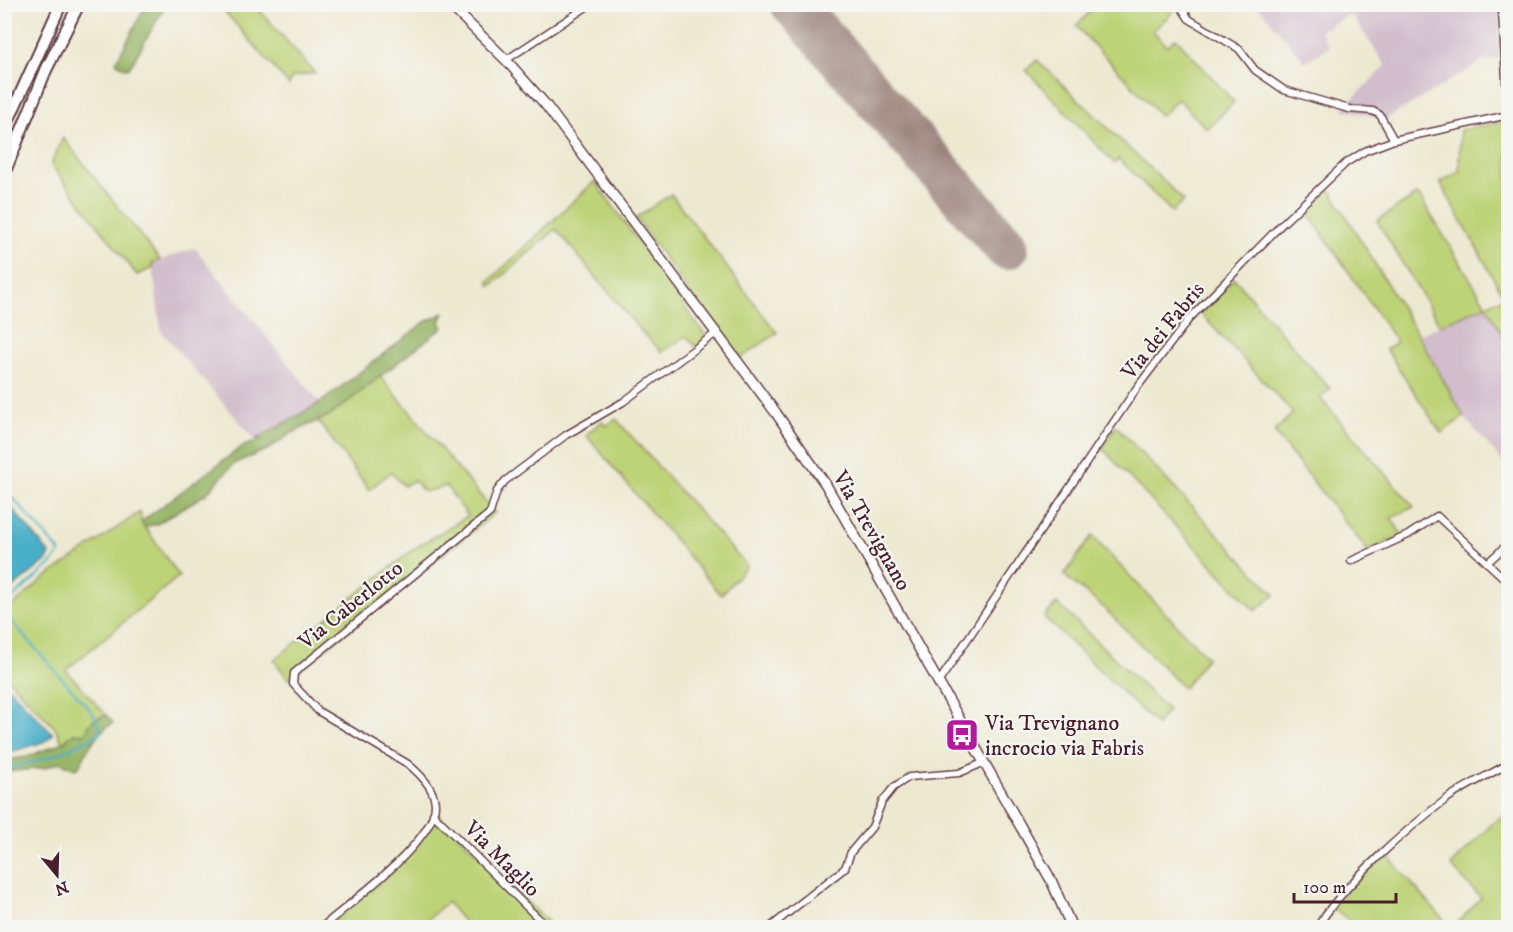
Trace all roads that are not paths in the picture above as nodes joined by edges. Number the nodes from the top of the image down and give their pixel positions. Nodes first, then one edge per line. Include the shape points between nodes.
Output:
1 (61, 4) edge
2 (79, 4) edge
3 (449, 4) edge
4 (591, 4) edge
5 (1179, 4) edge
6 (1503, 4) edge
7 (506, 60) junction
8 (1509, 87) edge
9 (1509, 115) edge
10 (4, 130) edge
11 (1394, 140) junction
12 (4, 174) edge
13 (716, 333) junction
14 (1509, 544) edge
15 (1352, 561) dead end
16 (1488, 563) junction
17 (1509, 582) edge
18 (938, 683) junction
19 (983, 764) junction
20 (1509, 764) edge
21 (433, 814) junction
22 (321, 927) edge
23 (548, 927) edge
24 (769, 927) edge
25 (1072, 927) edge
26 (1317, 927) edge

1 - 10 highway
2 - 12 highway
3 - 7 main road, Via Trevignano
4 - 7 street
5 - 11 street via 1189,19 1239,49 1255,70 1284,90 1349,110 1373,111 1380,115
6 - 8 main road
7 - 13 main road, Via Trevignano via 544,104
9 - 11 street, Via dei Fabris
11 - 18 street, Via dei Fabris via 1346,163 1189,319 1136,389
13 - 18 main road, Via Trevignano via 826,485
13 - 21 street, Via Caberlotto via 623,402 566,435 505,481 490,513 294,673 293,684 318,711 414,770 431,791
14 - 16 street
15 - 16 street via 1408,535 1437,516
16 - 17 street
18 - 19 main road, Via Trevignano
19 - 24 street via 959,774 909,777 894,787 882,802 872,827 851,852 845,868
19 - 25 main road, Via Trevignano via 1051,880
20 - 26 street via 1449,798 1391,846 1327,909
21 - 22 street via 395,866
21 - 23 street, Via Maglio

